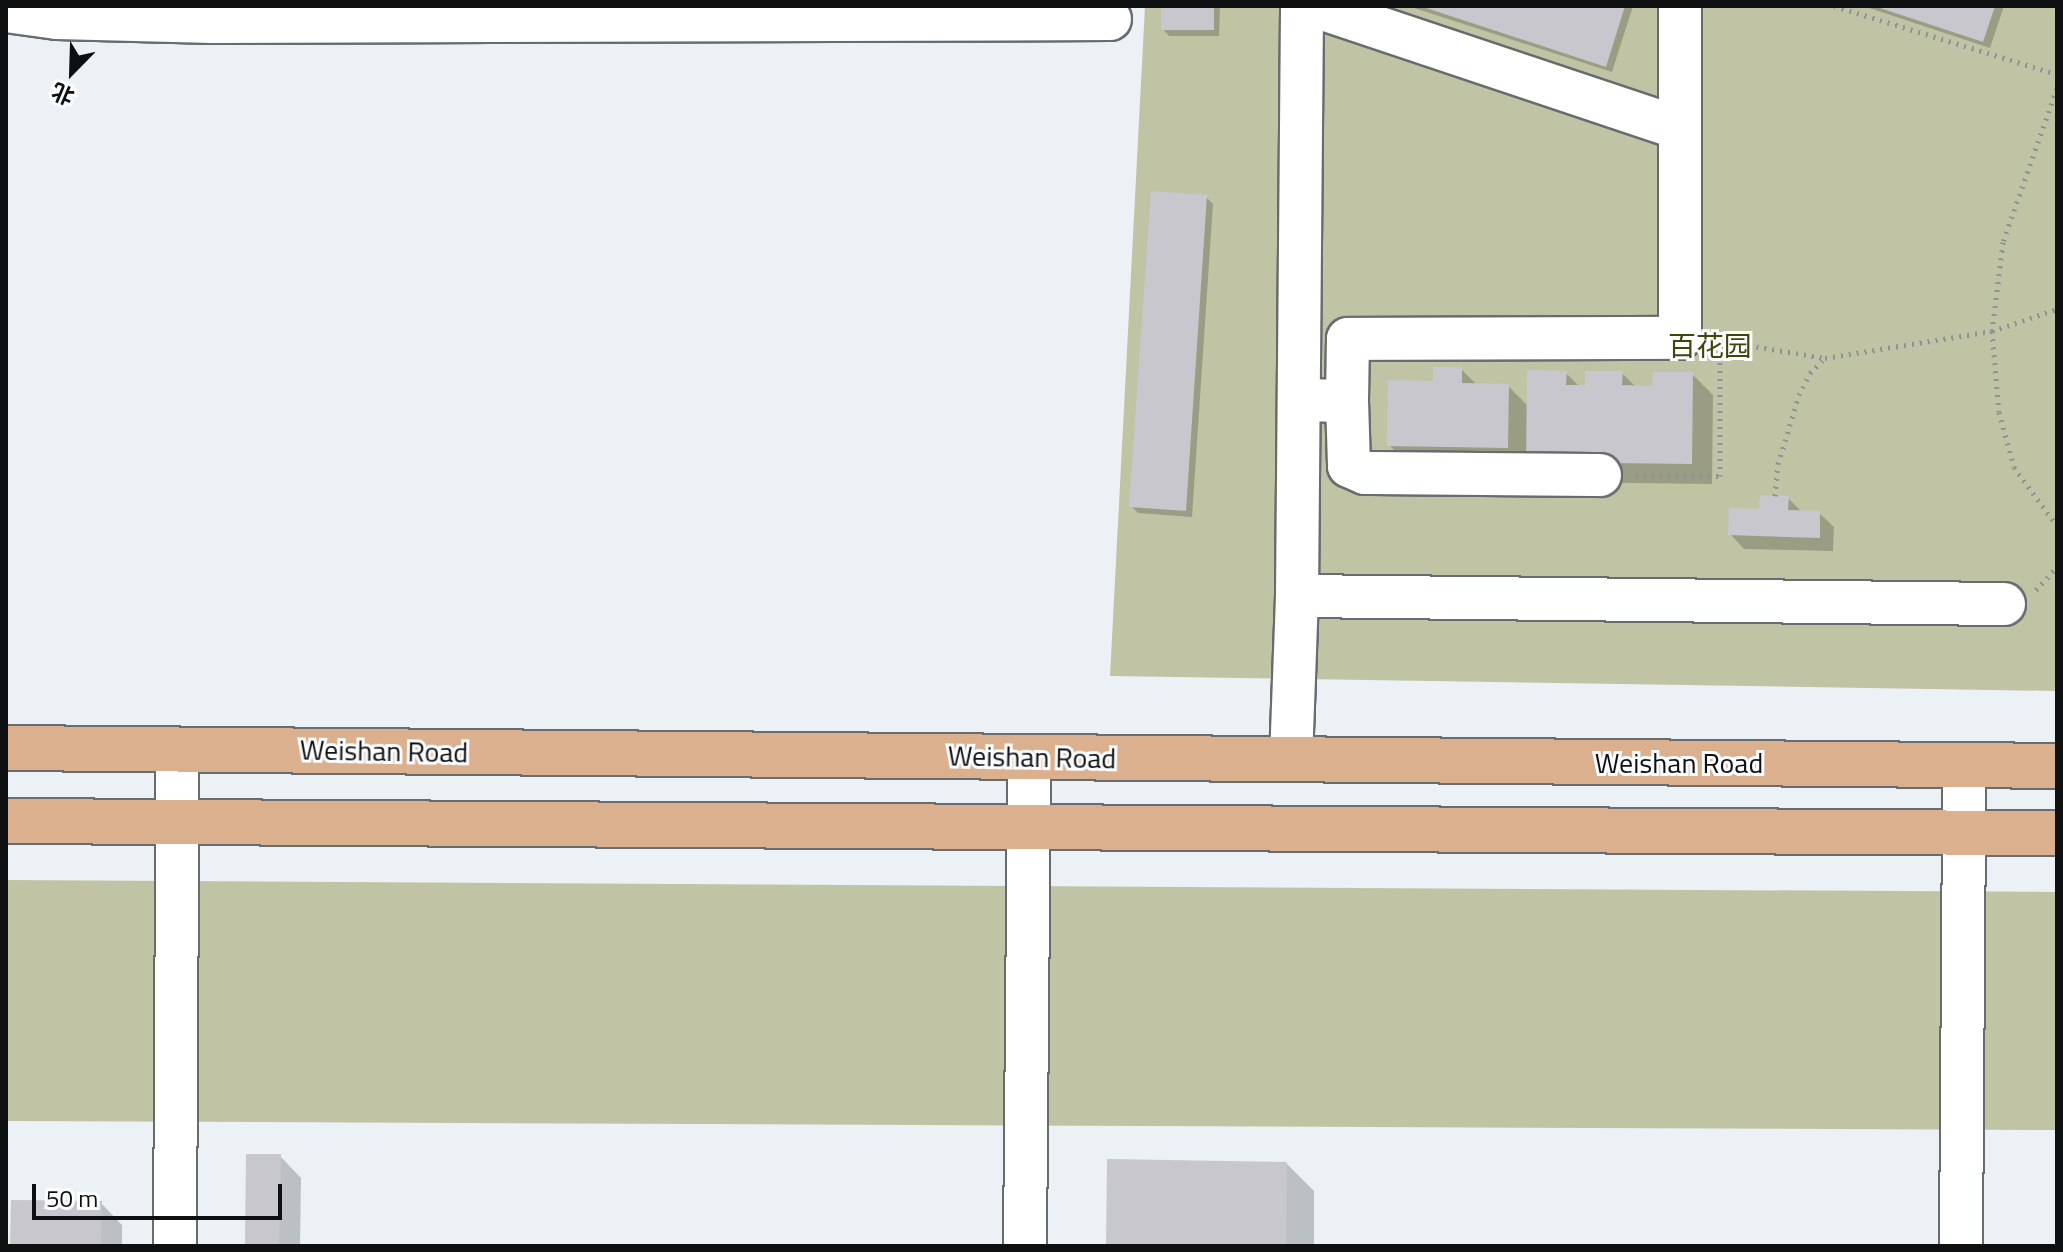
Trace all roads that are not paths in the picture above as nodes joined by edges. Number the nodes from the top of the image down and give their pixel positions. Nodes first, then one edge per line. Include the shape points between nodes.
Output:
1 (1302, 6) edge
2 (1314, 6) edge
3 (1680, 6) edge
4 (6, 11) edge
5 (1110, 19) dead end
6 (1678, 128) junction
7 (1299, 400) junction
8 (1347, 401) junction
9 (1600, 475) road end
10 (1297, 596) junction
11 (2004, 604) dead end
12 (6, 748) edge
13 (178, 749) junction
14 (1029, 757) junction
15 (1291, 760) junction
16 (1964, 765) junction
17 (2057, 766) edge
18 (6, 821) edge
19 (176, 822) junction
20 (1028, 829) junction
21 (1963, 832) junction
22 (2057, 833) edge
23 (175, 1246) edge
24 (1025, 1246) edge
25 (1961, 1246) edge

1 - 7 street
2 - 6 street
3 - 6 street
4 - 5 street via 57,18 213,22
6 - 8 street via 1700,339 1348,339
7 - 8 street
7 - 10 street
8 - 9 street via 1349,466 1365,473
10 - 11 street
10 - 15 street
12 - 13 main road, Weishan Road
13 - 14 main road, Weishan Road
13 - 19 street
14 - 15 main road, Weishan Road
14 - 20 street
15 - 16 main road, Weishan Road
16 - 17 main road, Weishan Road
16 - 21 street
18 - 19 main road
19 - 20 main road
19 - 23 street
20 - 21 main road
20 - 24 street
21 - 22 main road
21 - 25 street

